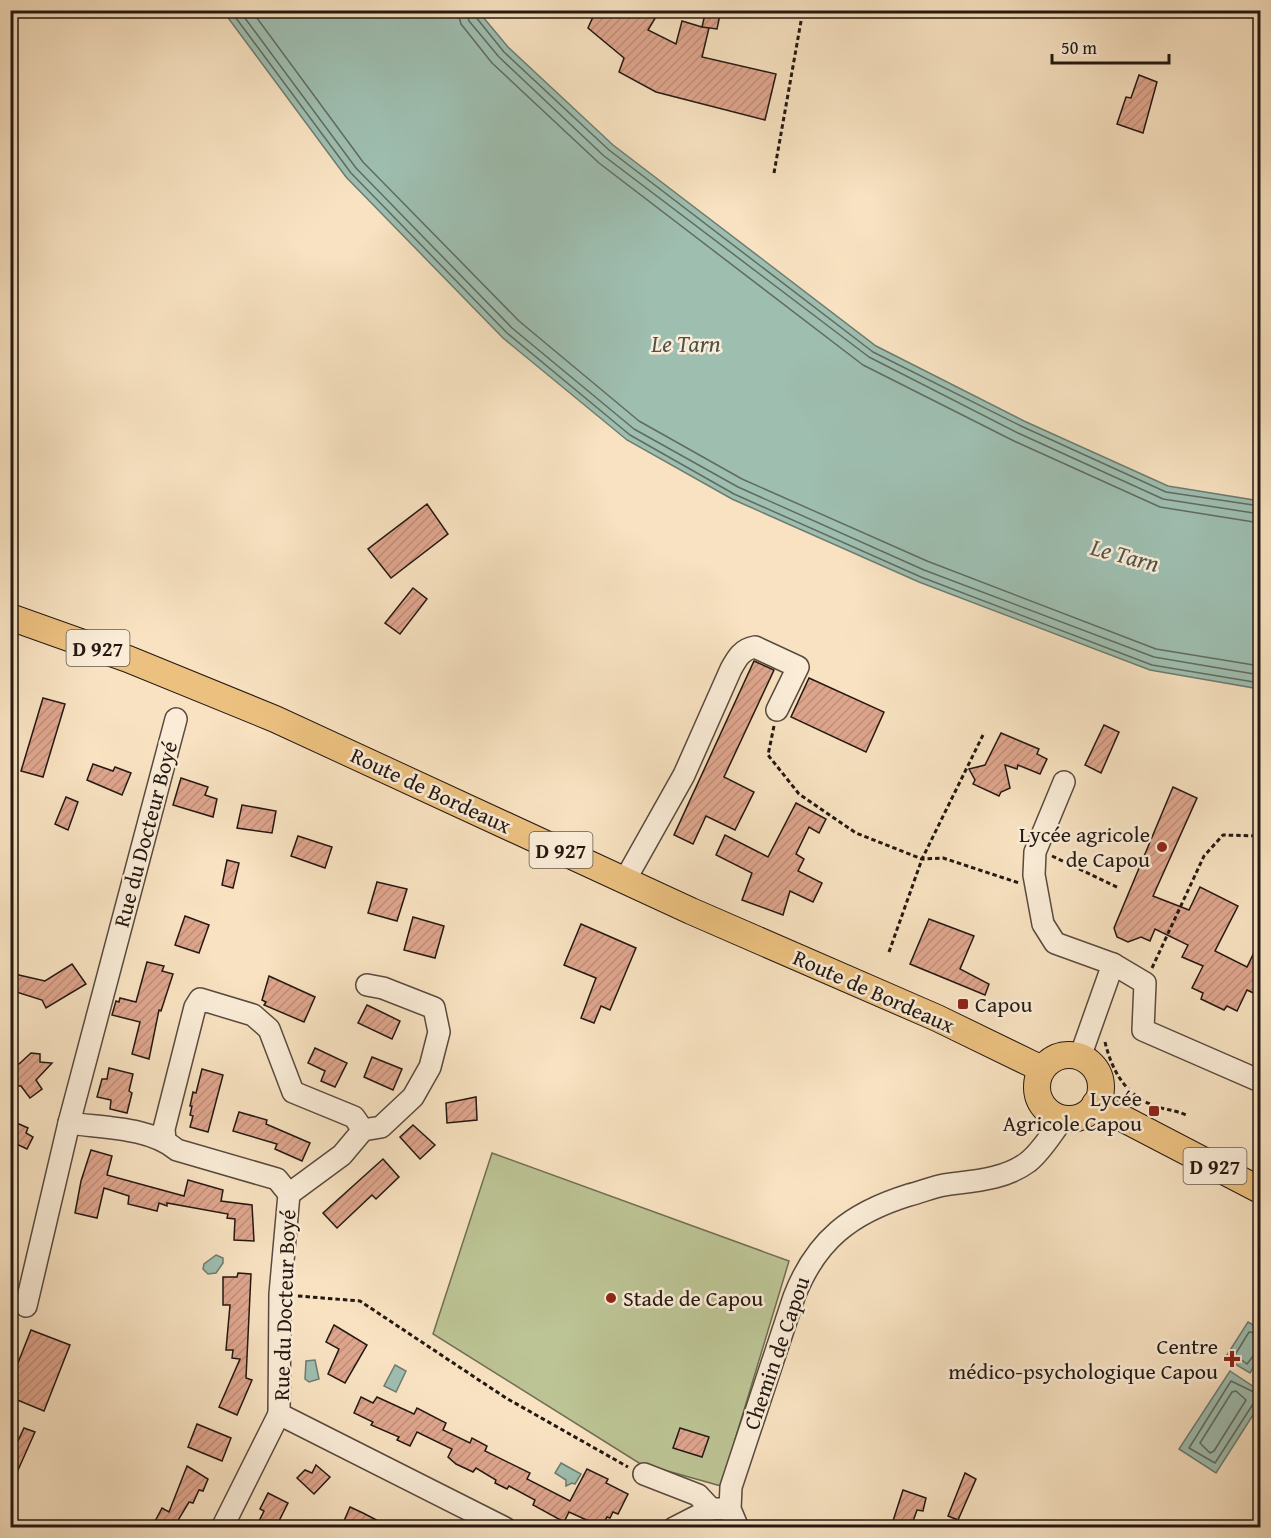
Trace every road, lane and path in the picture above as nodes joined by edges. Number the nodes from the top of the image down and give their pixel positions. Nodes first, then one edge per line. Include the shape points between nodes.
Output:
1 (803, 10) edge
2 (774, 173) dead end
3 (10, 617) edge
4 (777, 710) joint
5 (176, 719) dead end
6 (983, 735) dead end
7 (1064, 782) dead end
8 (1260, 836) edge
9 (1036, 849) junction
10 (922, 859) junction
11 (625, 880) junction
12 (1119, 888) dead end
13 (1036, 889) junction
14 (889, 952) dead end
15 (1113, 964) junction
16 (1144, 983) junction
17 (367, 985) dead end
18 (1104, 1034) dead end
19 (1080, 1057) junction
20 (1042, 1069) junction
21 (1260, 1081) edge
22 (1095, 1104) junction
23 (1186, 1115) dead end
24 (1063, 1119) junction
25 (69, 1123) junction
26 (363, 1130) junction
27 (165, 1141) junction
28 (1260, 1190) edge
29 (289, 1194) junction
30 (280, 1294) junction
31 (26, 1306) dead end
32 (279, 1414) junction
33 (644, 1474) joint
34 (726, 1515) edge
35 (222, 1527) edge
36 (505, 1527) edge
37 (674, 1527) edge

1 - 2 path
3 - 11 main road, Route de Bordeaux / D 927 via 230,700
4 - 10 path via 768,755 800,794 856,832
4 - 11 street via 798,667 755,647 748,648 731,669 684,775
5 - 25 street, Rue du Docteur Boyé
6 - 10 path
7 - 9 street
8 - 16 path via 1223,835 1204,856
9 - 12 path
9 - 13 street
10 - 13 path via 943,858
10 - 14 path
11 - 20 main road, Route de Bordeaux / D 927 via 937,1018
13 - 15 street via 1043,924 1055,943
15 - 16 street
15 - 19 street
16 - 21 street via 1143,1030
17 - 26 street via 434,1008 439,1032 430,1067 413,1097 381,1127
18 - 23 path via 1110,1062 1126,1087 1141,1100
19 - 20 main road via 1059,1056
19 - 22 main road via 1089,1062 1100,1080 1101,1090
20 - 24 main road via 1037,1078 1038,1099 1052,1115
22 - 24 main road via 1083,1116
22 - 28 main road, D 927
24 - 34 street, Chemin de Capou via 1028,1162 1002,1175 942,1185 882,1203 852,1218 813,1257 794,1297 735,1472
25 - 27 street, Rue du Docteur Boyé
25 - 31 street, Rue du Docteur Boyé
26 - 27 street via 354,1117 293,1092 269,1029 253,1015 201,999 195,1007 164,1128
26 - 29 street, Rue du Docteur Boyé via 342,1155
27 - 29 street, Rue du Docteur Boyé via 177,1150 277,1179
29 - 30 street, Rue du Docteur Boyé
30 - 32 street, Rue du Docteur Boyé
30 - 33 path via 360,1301 506,1398
32 - 35 street
32 - 36 street, Rue du Docteur Boyé
33 - 34 street via 698,1495
34 - 37 street

